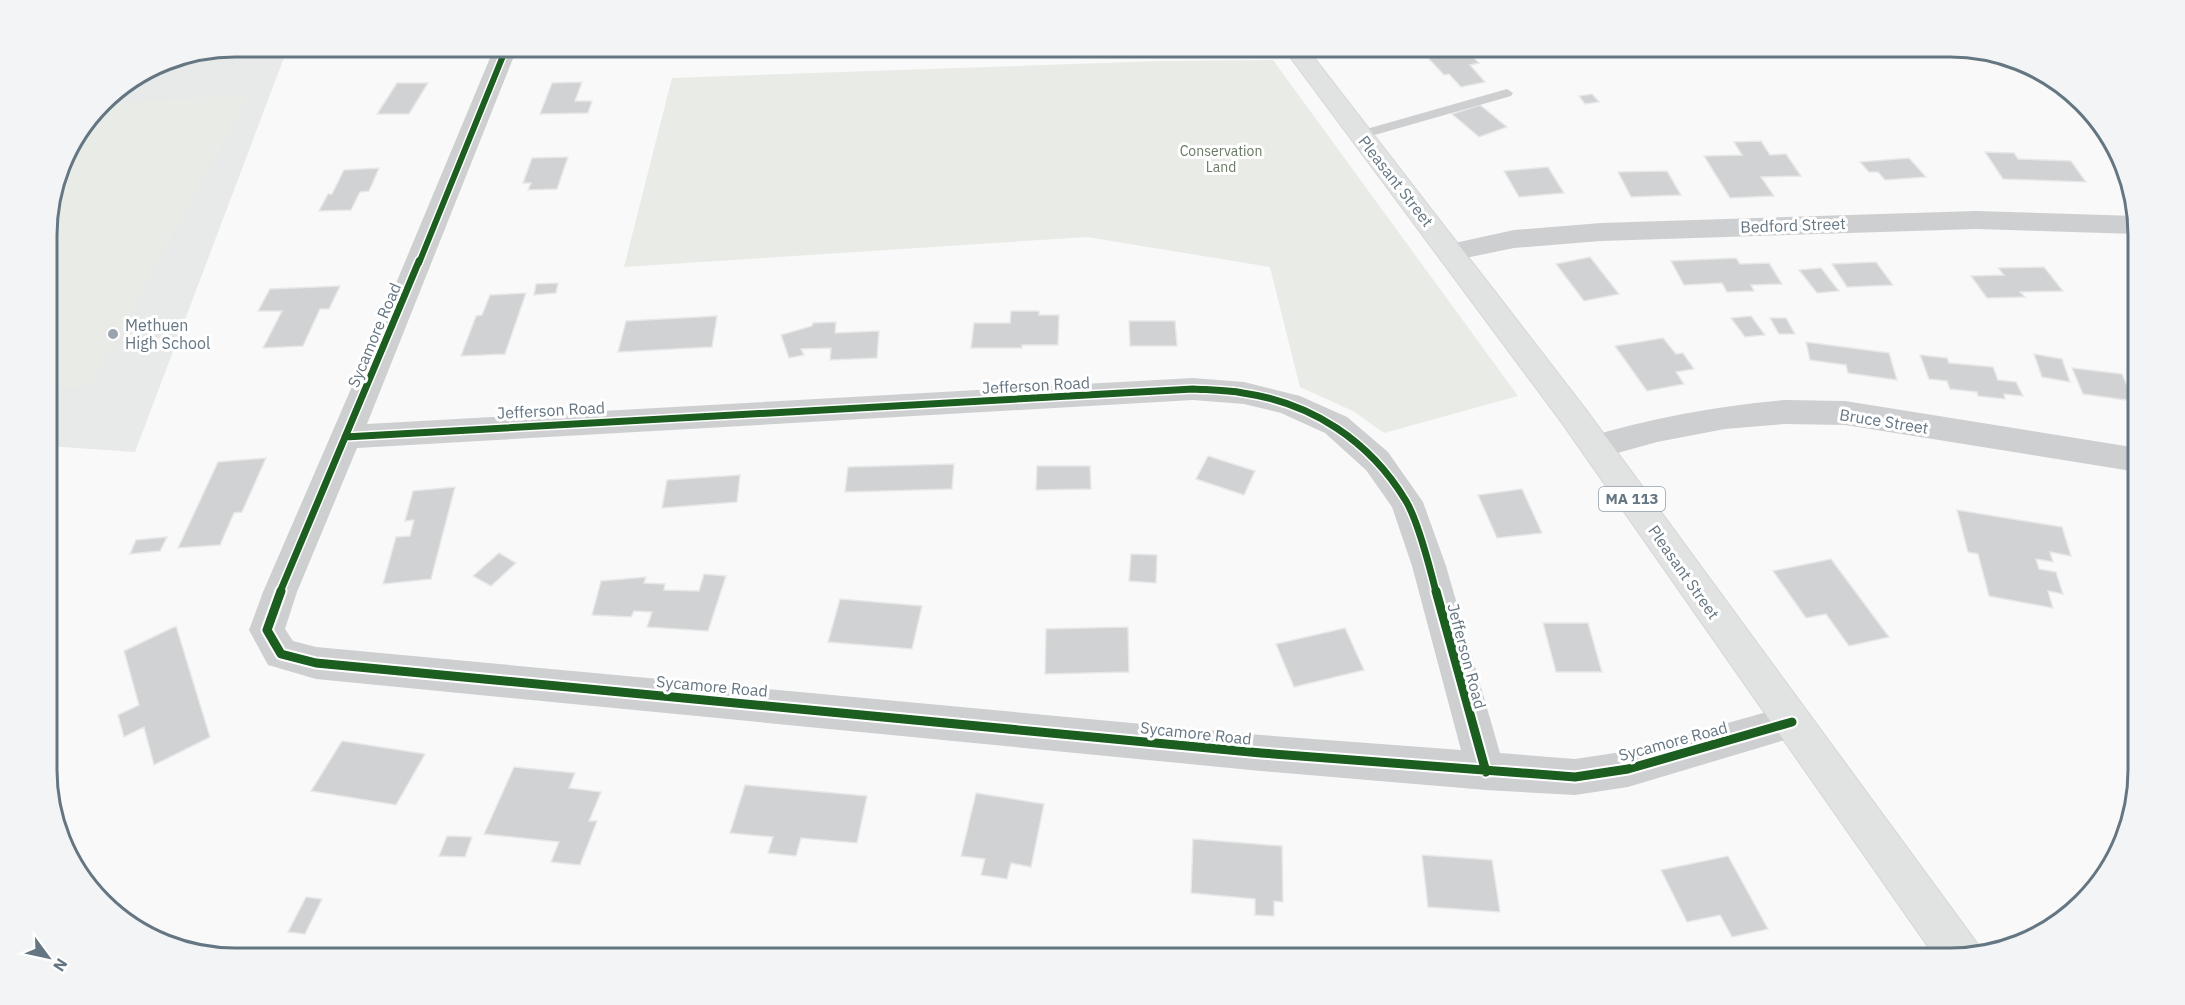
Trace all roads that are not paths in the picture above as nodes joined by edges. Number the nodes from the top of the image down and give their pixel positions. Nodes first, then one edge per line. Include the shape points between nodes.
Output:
1 (503, 57) edge
2 (1301, 57) edge
3 (1507, 93) dead end
4 (1360, 135) junction
5 (2127, 224) edge
6 (1451, 252) junction
7 (345, 437) junction
8 (1596, 447) junction
9 (2128, 458) edge
10 (1792, 722) junction
11 (1486, 772) junction
12 (1955, 948) edge

1 - 7 street, Sycamore Road
2 - 4 main road, Pleasant Street / MA 113
3 - 4 lane
4 - 6 main road, Pleasant Street / MA 113
5 - 6 street, Bedford Street via 1976,220 1601,232 1514,239
6 - 8 main road, Pleasant Street / MA 113
7 - 11 street, Jefferson Road via 1192,389 1244,393 1289,404 1336,425 1377,461 1407,502 1429,566
7 - 11 street, Sycamore Road via 267,630 281,654 316,663
8 - 9 street, Bruce Street via 1725,417 1845,413
8 - 10 main road, Pleasant Street / MA 113
10 - 11 street, Sycamore Road via 1628,769 1575,777
10 - 12 main road, Pleasant Street / MA 113

